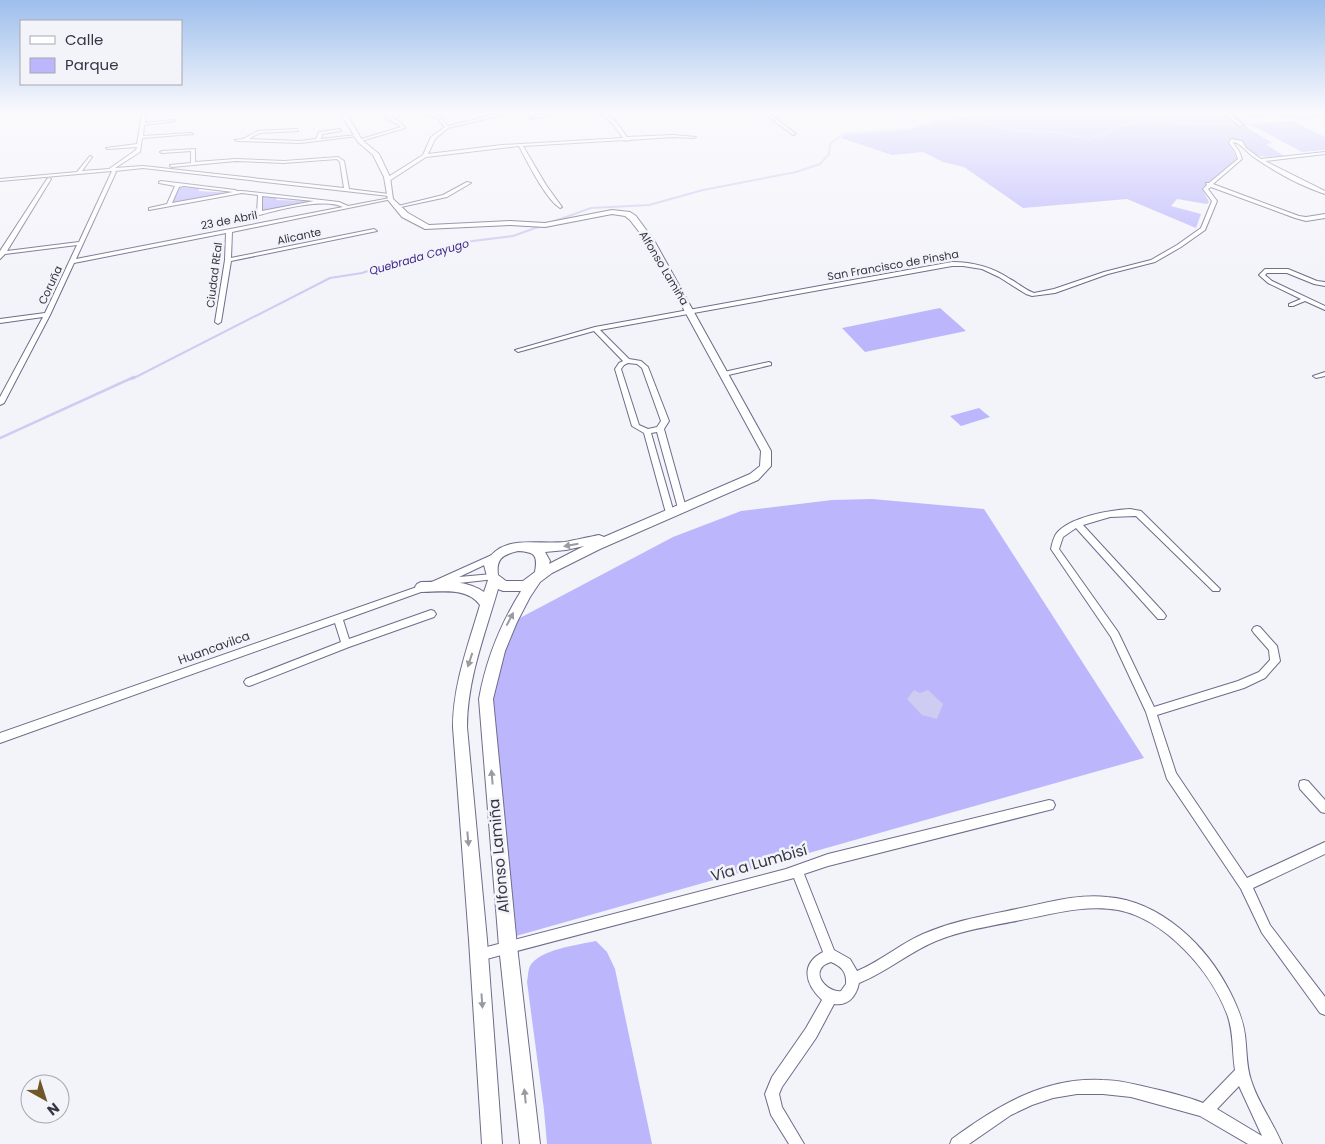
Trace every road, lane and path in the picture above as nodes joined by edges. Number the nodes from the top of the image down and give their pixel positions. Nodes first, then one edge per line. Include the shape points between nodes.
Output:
1 (82, 167) edge
2 (116, 167) edge
3 (343, 167) edge
4 (382, 167) edge
5 (407, 167) edge
6 (535, 167) edge
7 (1230, 167) edge
8 (1275, 167) edge
9 (111, 171) junction
10 (78, 173) junction
11 (49, 179) dead end
12 (0, 180) edge
13 (387, 180) junction
14 (161, 182) dead end
15 (469, 183) dead end
16 (178, 184) junction
17 (1208, 184) junction
18 (347, 190) junction
19 (242, 192) junction
20 (1325, 193) edge
21 (260, 194) junction
22 (390, 197) junction
23 (323, 201) junction
24 (332, 202) junction
25 (169, 206) junction
26 (396, 206) junction
27 (346, 207) junction
28 (560, 207) dead end
29 (338, 208) junction
30 (151, 209) dead end
31 (259, 214) junction
32 (1325, 216) edge
33 (244, 217) dead end
34 (229, 231) junction
35 (374, 231) dead end
36 (81, 243) junction
37 (1, 255) edge
38 (962, 256) dead end
39 (228, 260) junction
40 (72, 262) junction
41 (969, 263) junction
42 (1325, 284) edge
43 (1306, 299) junction
44 (1291, 306) dead end
45 (1325, 308) edge
46 (691, 313) junction
47 (47, 315) junction
48 (0, 321) edge
49 (218, 322) dead end
50 (595, 329) junction
51 (518, 350) dead end
52 (628, 361) junction
53 (769, 364) dead end
54 (724, 374) junction
55 (1325, 374) edge
56 (1316, 376) dead end
57 (0, 403) edge
58 (660, 429) junction
59 (647, 432) junction
60 (682, 508) junction
61 (670, 514) junction
62 (651, 522) junction
63 (1077, 524) junction
64 (531, 548) junction
65 (494, 557) junction
66 (539, 576) junction
67 (493, 579) junction
68 (437, 583) junction
69 (421, 587) junction
70 (1216, 589) dead end
71 (487, 605) junction
72 (431, 614) dead end
73 (1161, 616) dead end
74 (338, 617) junction
75 (1257, 630) dead end
76 (346, 644) junction
77 (249, 682) dead end
78 (1150, 712) junction
79 (0, 738) edge
80 (1304, 785) dead end
81 (1049, 805) dead end
82 (1325, 808) edge
83 (1325, 848) edge
84 (797, 871) junction
85 (1245, 885) junction
86 (508, 946) junction
87 (479, 955) junction
88 (830, 955) junction
89 (853, 979) junction
90 (830, 998) junction
91 (1325, 1008) edge
92 (1242, 1073) junction
93 (1205, 1111) junction
94 (492, 1144) edge
95 (530, 1144) edge
96 (797, 1144) edge
97 (957, 1144) edge
98 (1262, 1144) edge
99 (1275, 1144) edge

1 - 10 street
2 - 9 street
3 - 18 street
4 - 13 street
5 - 13 street
6 - 28 street via 546,191
7 - 17 street
8 - 20 street
9 - 10 street
9 - 18 street via 148,168
9 - 36 street, Coruña
10 - 12 street
11 - 37 street
13 - 22 street
14 - 16 street
15 - 26 street via 445,196
16 - 19 street
16 - 25 street
17 - 32 street via 1297,217
17 - 41 street, San Francisco de Pinsha via 1204,189 1215,201 1203,229 1148,262 1034,295 1003,276
18 - 22 street
19 - 21 street
19 - 25 street
21 - 23 street
21 - 31 street
22 - 26 street, Alfonso Lamiña
22 - 27 street, 23 de Abril
23 - 24 street
23 - 31 street
24 - 27 street via 341,202
24 - 29 street
25 - 30 street
26 - 46 street, Alfonso Lamiña via 405,215 428,227 541,225 605,212 627,214 651,242
27 - 29 street, 23 de Abril
29 - 34 street, 23 de Abril
31 - 33 street
34 - 39 street, Ciudad REal
34 - 40 street, 23 de Abril
35 - 39 street, Alicante
36 - 37 street
36 - 40 street, Coruña
38 - 41 street
39 - 49 street, Ciudad REal
40 - 47 street, Coruña
41 - 46 street, San Francisco de Pinsha via 803,290
42 - 43 street via 1288,271 1265,271 1262,275
43 - 44 street
43 - 45 street
46 - 50 street, San Francisco de Pinsha
46 - 54 street, Alfonso Lamiña
47 - 48 street
47 - 57 street, Coruña
50 - 51 street, San Francisco de Pinsha
50 - 52 street
52 - 58 street via 639,362 645,368 665,421
52 - 59 street via 618,369 636,426
53 - 54 street
54 - 60 street, Alfonso Lamiña via 768,459 762,472 754,477
55 - 56 street
58 - 59 street
58 - 60 street
59 - 61 street
60 - 61 street, Alfonso Lamiña
61 - 62 street, Alfonso Lamiña
62 -> 64 street, Alfonso Lamiña via 585,542
62 - 66 street, Alfonso Lamiña
63 - 70 street via 1116,512 1128,510 1138,513
63 - 73 street
63 - 78 street via 1058,538 1055,549 1115,635
64 - 65 street via 511,547
64 - 66 street via 543,559 544,566
65 - 67 street via 490,567
65 - 68 street, Huancavilca
66 - 67 street via 515,587 503,586
86 -> 66 street, Alfonso Lamiña via 486,699 490,672 504,633
67 - 68 street, Huancavilca
67 - 71 street
68 - 69 street, Huancavilca
69 - 71 street via 474,592 482,596
69 - 74 street, Huancavilca
71 -> 87 street via 465,675 460,704
72 - 76 street
74 - 76 street
74 - 79 street, Huancavilca
75 - 78 street via 1274,649 1275,661 1262,675 1240,685
76 - 77 street
78 - 85 street via 1170,775
80 - 82 street
81 - 84 street, Vía a Lumbisí via 828,860
83 - 85 street
84 - 86 street, Vía a Lumbisí
84 - 88 street
85 - 91 street via 1266,929
86 - 87 street, Vía a Lumbisí
95 -> 86 street, Alfonso Lamiña
87 -> 94 street
88 - 89 street via 846,962
88 - 90 street via 816,964 814,973 821,992
89 - 90 street via 850,991 841,998
89 - 92 street via 868,974 924,940 958,926 1078,903 1120,904 1153,916 1177,933 1201,960 1233,1012 1240,1037
90 - 96 street via 812,1033 772,1094 776,1110
92 - 93 street
92 - 99 street
93 - 97 street via 1148,1094 1103,1086 1066,1087 1025,1100 981,1125
93 - 98 street

